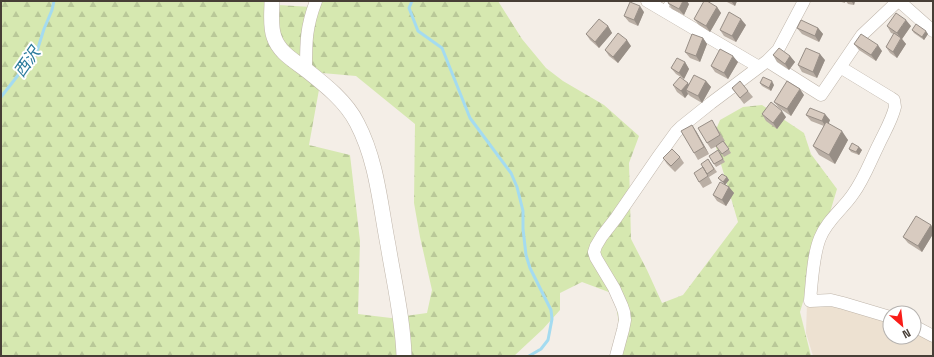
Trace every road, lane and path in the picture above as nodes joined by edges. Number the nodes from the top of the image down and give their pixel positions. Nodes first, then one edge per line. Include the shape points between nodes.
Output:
1 (272, 1) edge
2 (316, 1) edge
3 (647, 1) edge
4 (804, 1) edge
5 (898, 1) edge
6 (666, 6) edge
7 (933, 31) edge
8 (763, 64) junction
9 (840, 67) junction
10 (306, 69) junction
11 (882, 315) edge
12 (922, 330) edge
13 (933, 336) edge
14 (404, 356) edge
15 (616, 356) edge

1 - 10 street via 274,38 282,51
2 - 10 street via 307,27
3 - 6 street
4 - 8 street via 778,50
5 - 7 street
5 - 9 street via 862,35
6 - 8 street
8 - 9 street via 821,95
8 - 15 street via 681,126 596,246 596,258 614,288 624,312 625,320
9 - 11 street via 894,100 895,107 863,180 827,225 820,238 810,301 831,300
10 - 14 street via 348,109 368,147 378,187 404,339
12 - 13 street

